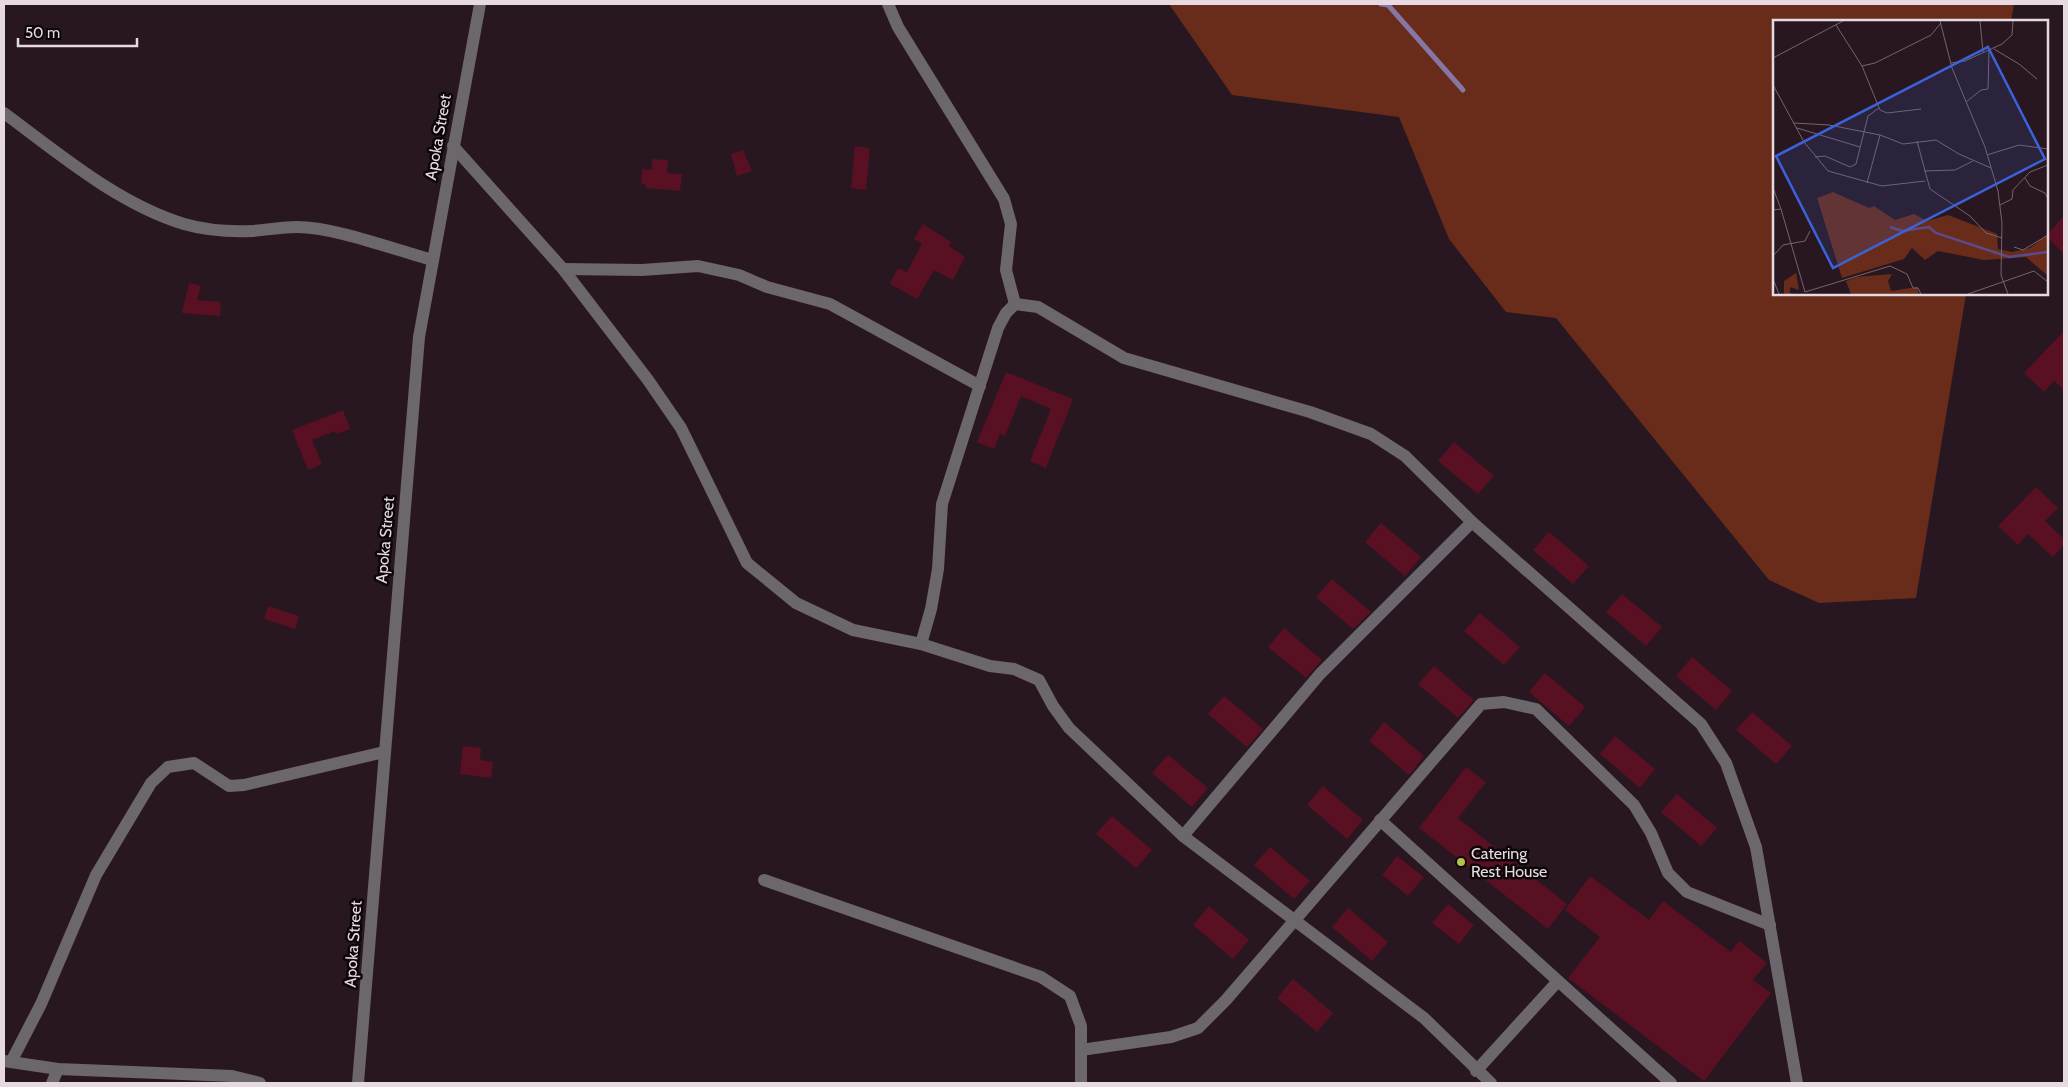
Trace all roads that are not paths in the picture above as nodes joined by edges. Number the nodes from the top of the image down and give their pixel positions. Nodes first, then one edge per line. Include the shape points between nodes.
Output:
1 (480, 4) edge
2 (888, 4) edge
3 (4, 113) edge
4 (453, 146) junction
5 (433, 260) junction
6 (563, 269) junction
7 (1016, 304) junction
8 (980, 386) junction
9 (1472, 522) junction
10 (922, 644) junction
11 (384, 752) junction
12 (1380, 820) junction
13 (1183, 836) junction
14 (764, 880) dead end
15 (1292, 921) junction
16 (1770, 925) junction
17 (1558, 980) junction
18 (1081, 1050) junction
19 (7, 1062) edge
20 (58, 1069) junction
21 (1476, 1071) junction
22 (52, 1083) edge
23 (260, 1083) edge
24 (358, 1083) edge
25 (1081, 1083) edge
26 (1491, 1083) edge
27 (1671, 1083) edge
28 (1797, 1083) edge

1 - 4 street, Apoka Street
2 - 7 street via 898,27 1004,199 1011,224 1006,270
3 - 5 street via 77,167 146,209 185,224 251,231 297,227 323,230
4 - 5 street, Apoka Street
4 - 6 street
5 - 11 street, Apoka Street via 419,337
6 - 8 street via 642,270 698,266 739,275 767,287 830,304
6 - 10 street via 681,428 747,563 796,603 853,630
7 - 8 street via 1006,313 998,328
7 - 9 street via 1038,308 1124,358 1310,412 1371,434 1405,456
8 - 10 street via 942,504 938,570
9 - 13 street via 1320,674
9 - 16 street via 1701,724 1726,763 1756,847
10 - 13 street via 990,666 1014,669 1039,680 1069,728
11 - 19 street via 229,786 194,763 168,767 151,783 96,875 41,1004
11 - 24 street, Apoka Street
12 - 15 street
12 - 16 street via 1481,704 1504,702 1536,709 1634,806 1668,873 1687,892
12 - 17 street
13 - 15 street
14 - 18 street via 1041,977 1070,996 1081,1026
15 - 18 street via 1226,1000 1198,1028 1171,1037
15 - 21 street via 1424,1018
16 - 28 street
17 - 21 street
17 - 27 street
18 - 25 street
19 - 20 street
20 - 22 street
20 - 23 street via 232,1076
21 - 26 street

